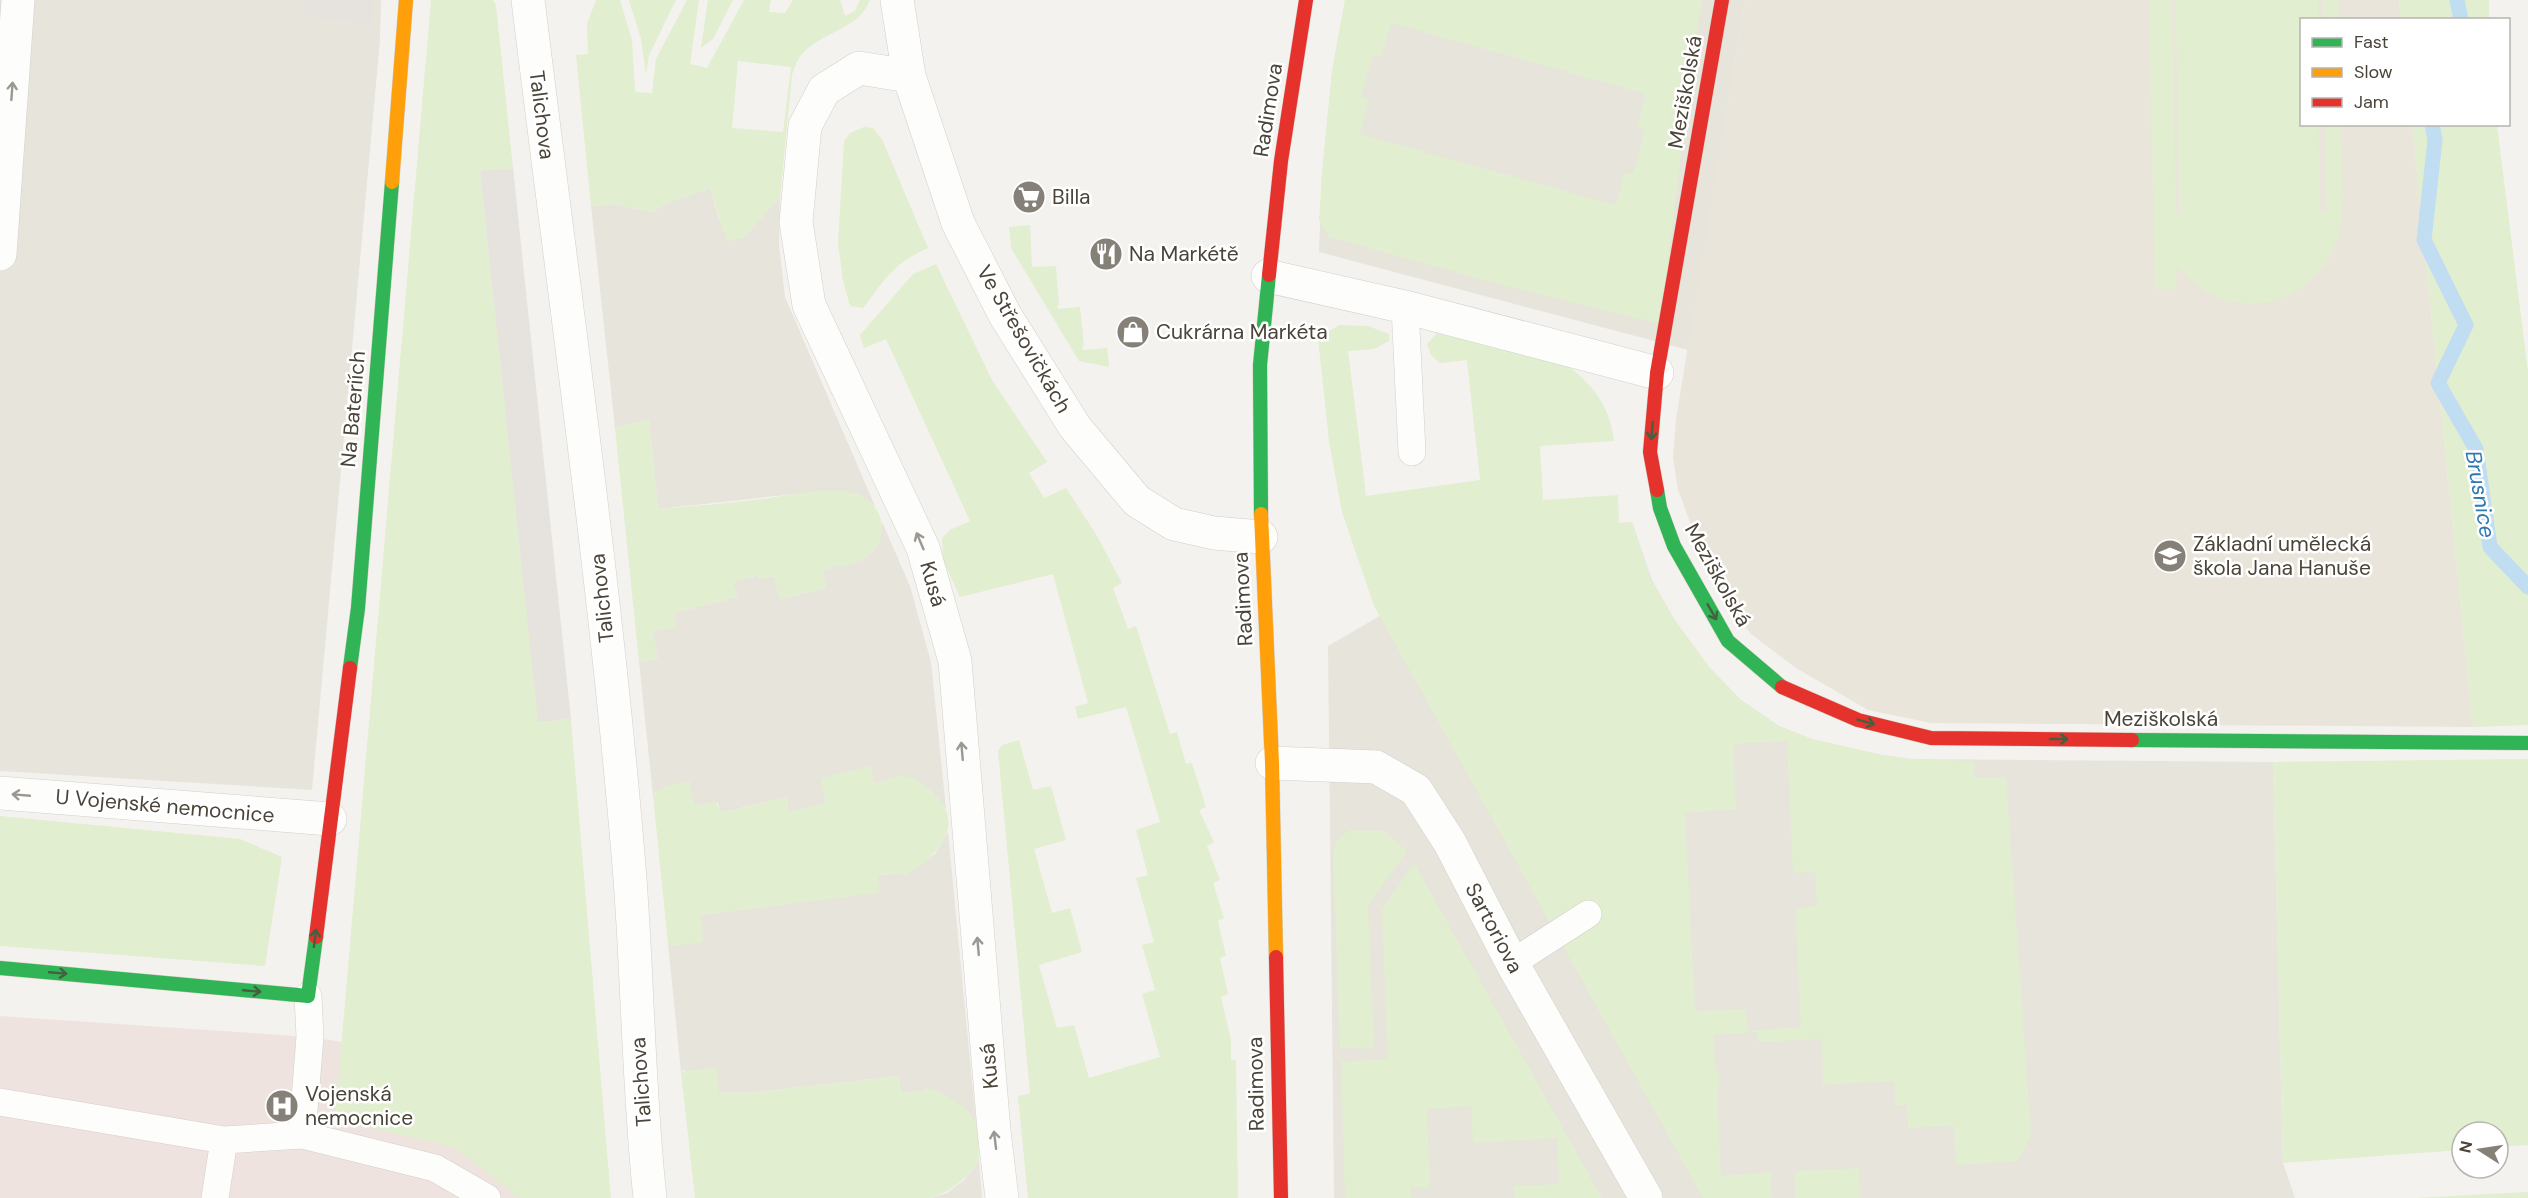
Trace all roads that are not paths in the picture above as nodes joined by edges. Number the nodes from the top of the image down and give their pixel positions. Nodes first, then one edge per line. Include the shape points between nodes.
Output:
1 (18, 0) edge
2 (406, 0) edge
3 (528, 0) edge
4 (897, 0) edge
5 (1306, 0) edge
6 (1722, 0) edge
7 (909, 76) junction
8 (0, 254) edge
9 (1268, 276) junction
10 (1405, 307) junction
11 (1657, 373) junction
12 (1412, 452) dead end
13 (1261, 537) junction
14 (2528, 743) edge
15 (1272, 763) junction
16 (0, 793) edge
17 (330, 819) junction
18 (1588, 914) dead end
19 (1512, 963) junction
20 (0, 968) edge
21 (308, 996) junction
22 (0, 1102) edge
23 (302, 1135) junction
24 (224, 1140) junction
25 (215, 1198) edge
26 (487, 1198) edge
27 (650, 1198) edge
28 (1002, 1198) edge
29 (1281, 1198) edge
30 (1646, 1198) edge

8 -> 1 street
2 - 17 street, Na Bateriích via 358,608
3 - 27 street, Talichova via 602,590 629,868
4 - 7 street, Ve Střešovičkách
5 - 9 street, Radimova
6 - 11 street, Meziškolská
7 - 13 street, Ve Střešovičkách via 958,222 1005,315 1076,427 1137,501 1174,524
28 -> 7 street, Kusá via 955,661 923,548 809,305 796,222 805,126 824,90 859,68
9 - 10 street
9 - 13 street, Radimova via 1260,356
10 - 11 street
10 - 12 lane
11 -> 14 street, Meziškolská via 1650,452 1660,508 1674,546 1728,641 1785,690 1858,720 1931,738
13 - 15 street, Radimova
15 - 19 street, Sartoriova via 1376,767 1416,790 1450,843
15 - 29 street, Radimova
17 -> 16 street, U Vojenské nemocnice
21 -> 17 street
18 - 19 lane
19 - 30 street, Sartoriova
20 -> 21 street
21 - 23 lane via 310,1037
22 - 24 lane
23 - 24 lane
23 - 26 lane via 435,1168
24 - 25 lane

